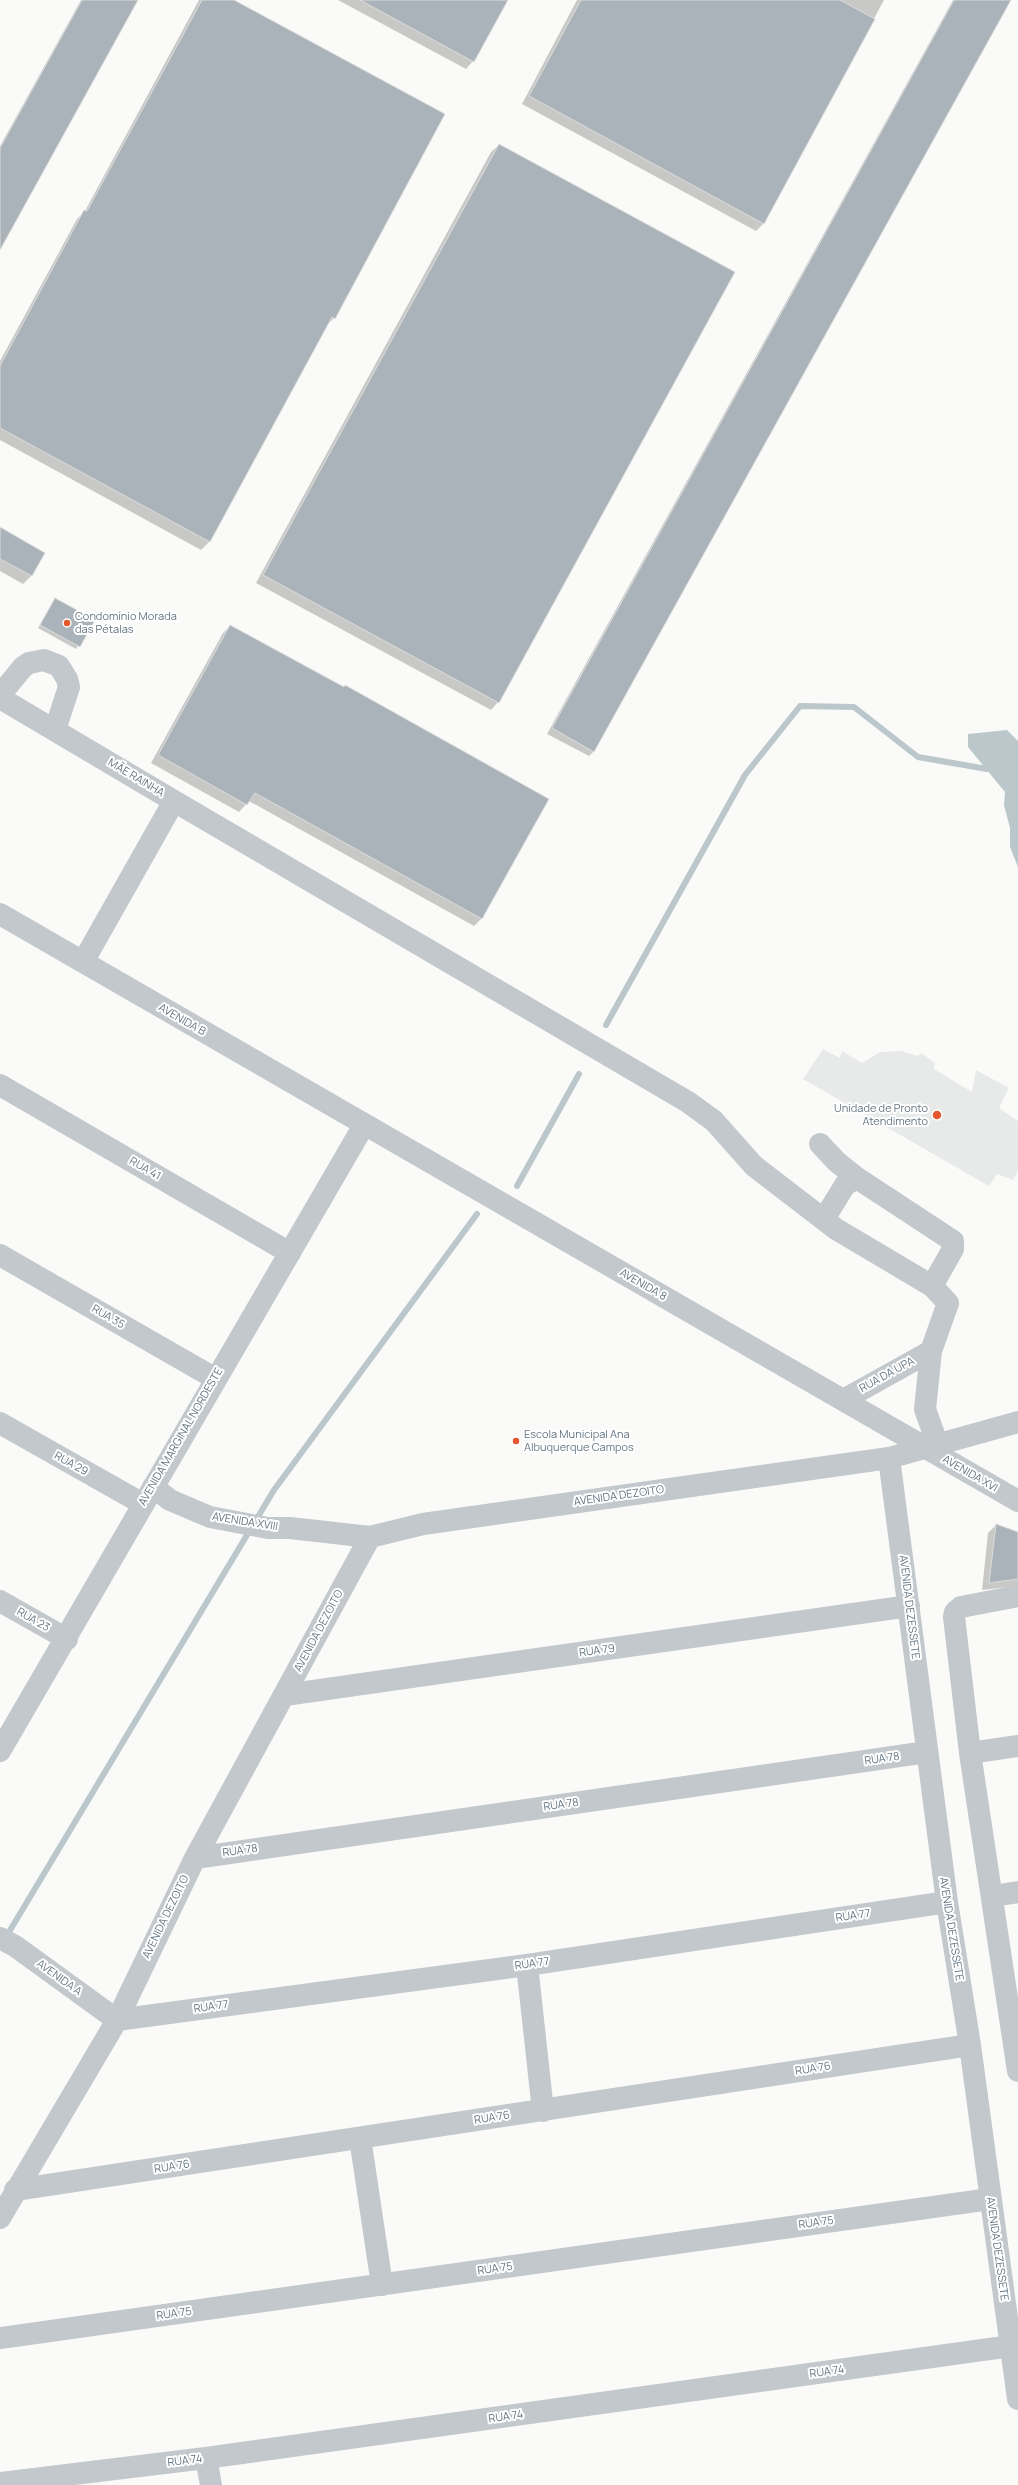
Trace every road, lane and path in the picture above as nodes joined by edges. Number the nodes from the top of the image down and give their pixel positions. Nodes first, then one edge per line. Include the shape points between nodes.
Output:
1 (0, 694) edge
2 (0, 698) edge
3 (55, 730) junction
4 (174, 801) junction
5 (0, 914) edge
6 (83, 962) junction
7 (0, 1085) edge
8 (364, 1125) junction
9 (820, 1144) dead end
10 (856, 1178) junction
11 (824, 1219) junction
12 (290, 1253) junction
13 (0, 1255) edge
14 (932, 1286) junction
15 (931, 1351) junction
16 (216, 1378) junction
17 (843, 1400) junction
18 (1018, 1422) edge
19 (0, 1423) edge
20 (930, 1445) junction
21 (889, 1458) junction
22 (148, 1495) junction
23 (1018, 1501) edge
24 (370, 1537) junction
25 (1018, 1596) edge
26 (0, 1601) edge
27 (908, 1606) junction
28 (66, 1639) junction
29 (285, 1695) junction
30 (1018, 1746) edge
31 (0, 1751) edge
32 (927, 1752) junction
33 (970, 1753) junction
34 (195, 1858) junction
35 (1018, 1892) edge
36 (993, 1896) junction
37 (947, 1902) junction
38 (7, 1942) edge
39 (527, 1964) junction
40 (117, 2020) junction
41 (970, 2045) junction
42 (1016, 2045) edge
43 (1018, 2071) edge
44 (543, 2111) junction
45 (360, 2138) junction
46 (15, 2190) junction
47 (990, 2198) junction
48 (0, 2218) edge
49 (382, 2285) junction
50 (0, 2338) edge
51 (1011, 2346) junction
52 (1018, 2399) edge
53 (206, 2458) junction
54 (0, 2483) edge
55 (210, 2485) edge

1 - 3 street via 29,663 44,660 58,666 68,679 68,687
2 - 3 street, MÃE RAINHA
3 - 4 street, MÃE RAINHA
4 - 6 street, MÃE RAINHA
4 - 11 street via 688,1102 714,1121 754,1166
5 - 6 street, AVENIDA B
6 - 8 street, AVENIDA B
7 - 12 street, RUA 41
8 - 12 street, AVENIDA MARGINAL NORDESTE
8 - 17 street, AVENIDA 8
9 - 10 street
10 - 11 street via 845,1185
10 - 14 street via 953,1241 953,1249
11 - 14 street via 836,1229
12 - 16 street, AVENIDA MARGINAL NORDESTE
13 - 16 street, RUA 35
14 - 15 street via 948,1303
15 - 17 street, RUA DA UPA
15 - 20 street via 926,1409
16 - 22 street, AVENIDA MARGINAL NORDESTE
17 - 20 street, AVENIDA 8
18 - 20 street, AVENIDA DEZOITO
19 - 22 street, RUA 29
20 - 21 street, AVENIDA DEZOITO
20 - 23 street, AVENIDA XVI
21 - 24 street, AVENIDA DEZOITO via 423,1524
21 - 27 street, AVENIDA DEZESSETE
22 - 24 street, AVENIDA XVIII via 170,1500 210,1517 268,1528
22 - 28 street, AVENIDA MARGINAL NORDESTE
24 - 29 street, AVENIDA DEZOITO
25 - 33 street via 961,1607 955,1612
26 - 28 street, RUA 23
27 - 29 street, RUA 79
27 - 32 street, AVENIDA DEZESSETE
28 - 31 street, AVENIDA MARGINAL NORDESTE
29 - 34 street, AVENIDA DEZOITO
30 - 33 street
32 - 34 street, RUA 78
32 - 37 street, AVENIDA DEZESSETE
33 - 36 street
34 - 40 street, AVENIDA DEZOITO
35 - 36 street
36 - 42 street
37 - 39 street, RUA 77
37 - 41 street, AVENIDA DEZESSETE
38 - 40 street, AVENIDA A
39 - 40 street, RUA 77
39 - 44 street
40 - 46 street, AVENIDA DEZOITO
41 - 44 street, RUA 76
41 - 47 street, AVENIDA DEZESSETE
42 - 43 street
44 - 45 street, RUA 76
45 - 46 street, RUA 76
45 - 49 street
46 - 48 street, AVENIDA DEZOITO
47 - 49 street, RUA 75
47 - 51 street, AVENIDA DEZESSETE
49 - 50 street, RUA 75
51 - 52 street, AVENIDA DEZESSETE
51 - 53 street, RUA 74
53 - 54 street, RUA 74
53 - 55 street

